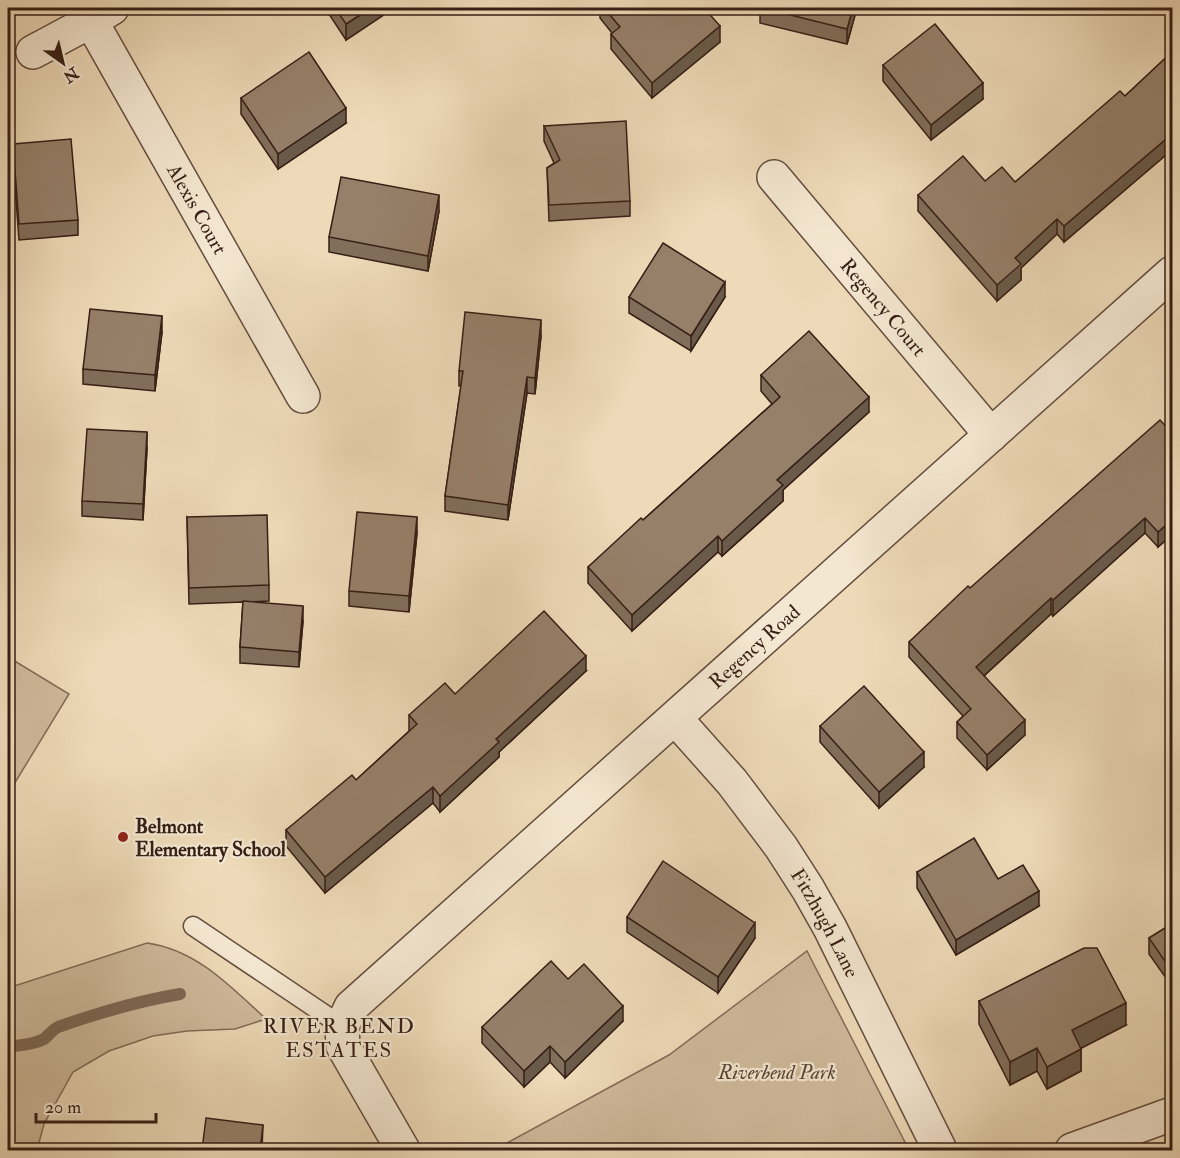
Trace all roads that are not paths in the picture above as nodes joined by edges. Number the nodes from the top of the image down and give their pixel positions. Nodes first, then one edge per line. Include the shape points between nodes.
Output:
1 (102, 14) edge
2 (33, 52) dead end
3 (774, 177) dead end
4 (1173, 273) edge
5 (303, 396) dead end
6 (991, 435) junction
7 (675, 718) junction
8 (193, 926) dead end
9 (342, 1026) junction
10 (1173, 1114) edge
11 (403, 1150) edge
12 (940, 1150) edge
13 (1072, 1150) edge

1 - 2 street
1 - 5 street, Alexis Court
3 - 6 street, Regency Court
4 - 6 street, Regency Road
6 - 7 street, Regency Road
7 - 9 street, Regency Road via 351,1007
7 - 12 street, Fitzhugh Lane via 732,782 808,889
8 - 9 lane
9 - 11 street via 343,1047
10 - 13 street

